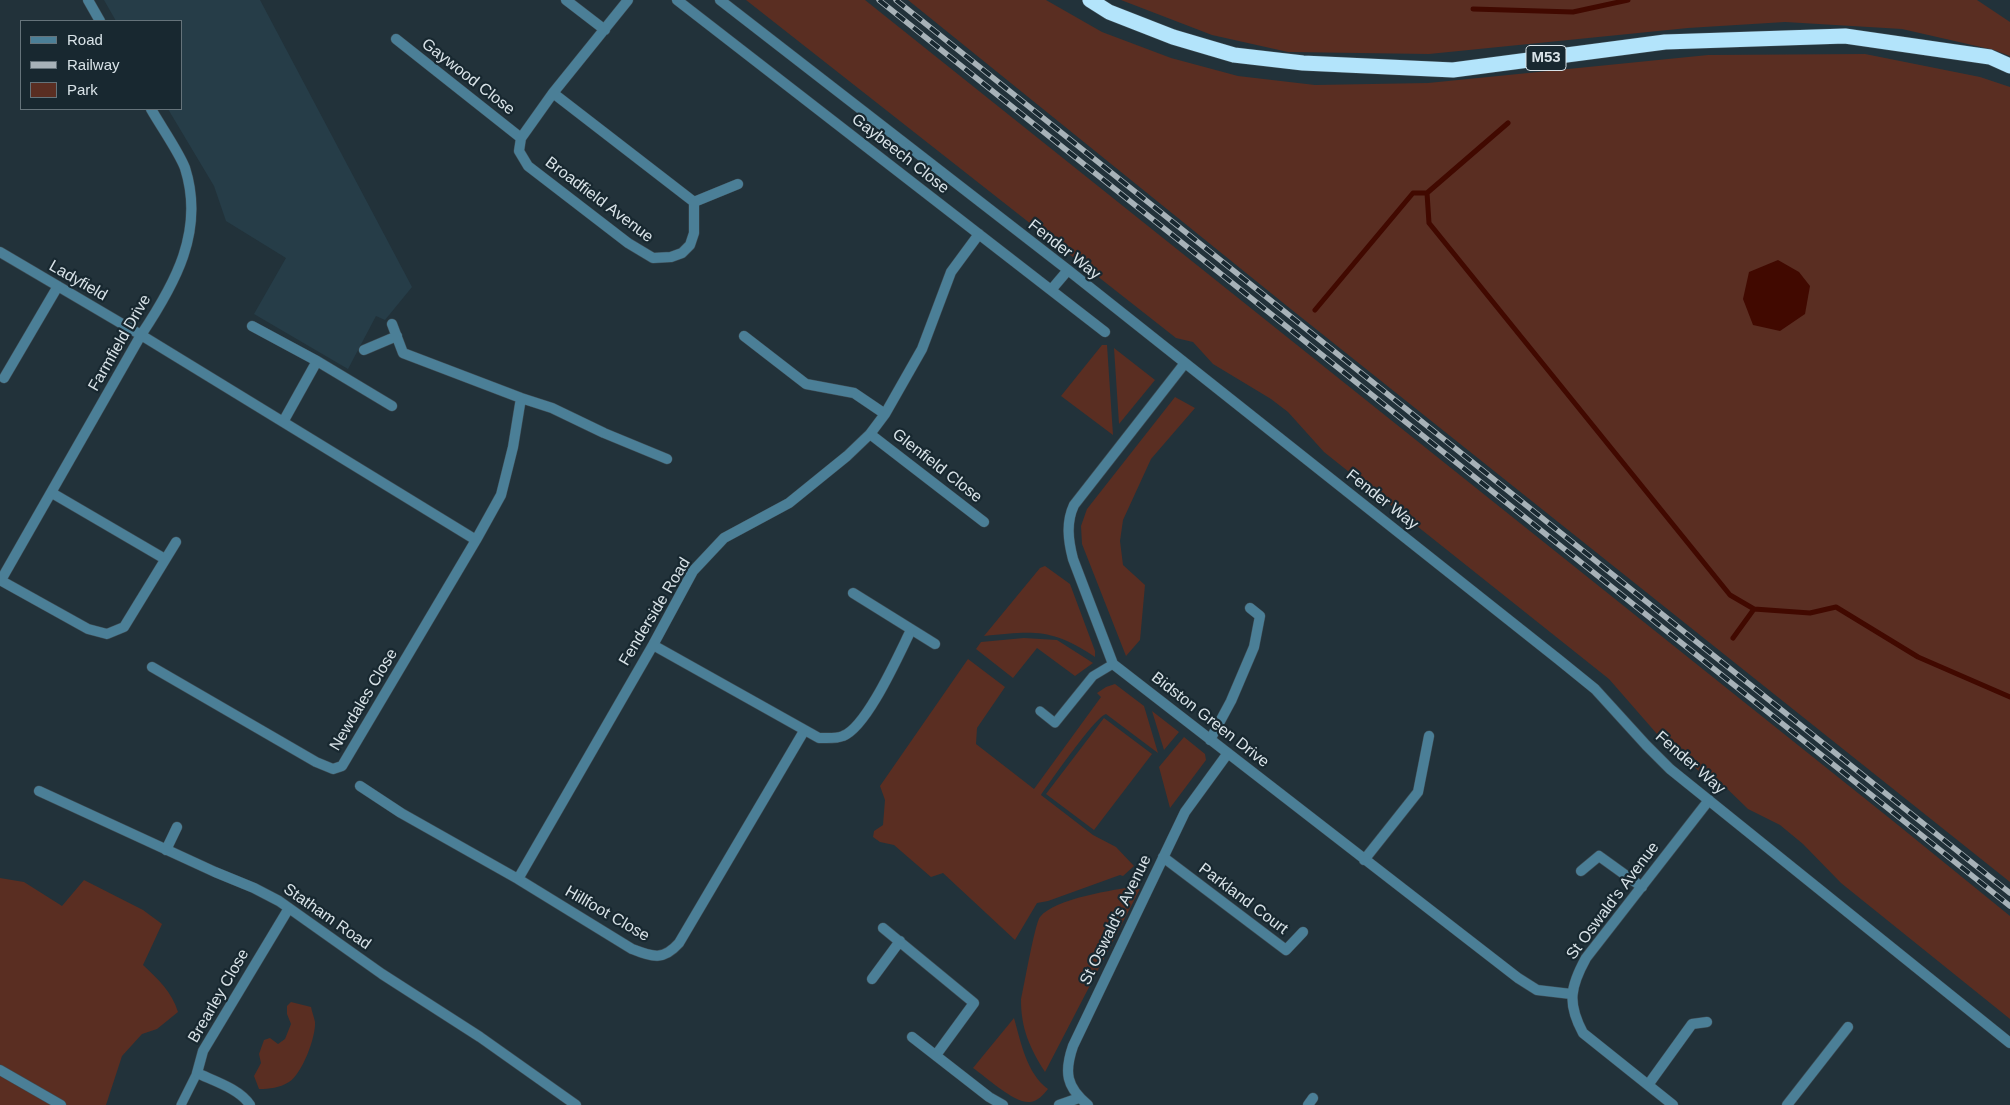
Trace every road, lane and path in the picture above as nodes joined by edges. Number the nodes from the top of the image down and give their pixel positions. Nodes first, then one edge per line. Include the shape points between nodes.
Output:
1 (88, 0) edge
2 (566, 0) edge
3 (628, 0) edge
4 (677, 0) edge
5 (720, 0) edge
6 (1090, 0) edge
7 (99, 20) edge
8 (604, 30) junction
9 (396, 38) dead end
10 (2010, 66) edge
11 (553, 93) junction
12 (152, 110) edge
13 (521, 138) junction
14 (738, 184) dead end
15 (694, 202) junction
16 (979, 234) junction
17 (1, 255) edge
18 (1068, 270) junction
19 (58, 286) junction
20 (1051, 290) junction
21 (392, 324) dead end
22 (252, 326) dead end
23 (1105, 332) dead end
24 (141, 335) junction
25 (397, 336) junction
26 (744, 336) dead end
27 (364, 350) dead end
28 (317, 361) junction
29 (1184, 363) junction
30 (4, 378) dead end
31 (522, 398) junction
32 (392, 406) dead end
33 (885, 414) junction
34 (283, 422) junction
35 (870, 434) junction
36 (667, 459) dead end
37 (52, 493) junction
38 (984, 522) dead end
39 (476, 540) junction
40 (176, 542) dead end
41 (165, 559) junction
42 (0, 580) edge
43 (853, 592) dead end
44 (1250, 608) dead end
45 (911, 630) junction
46 (934, 644) dead end
47 (652, 645) junction
48 (1113, 664) junction
49 (152, 667) dead end
50 (1040, 711) dead end
51 (804, 731) junction
52 (1429, 736) dead end
53 (1210, 740) junction
54 (1228, 753) junction
55 (360, 786) dead end
56 (39, 791) dead end
57 (1709, 800) junction
58 (177, 827) dead end
59 (166, 850) junction
60 (1163, 857) junction
61 (1364, 860) junction
62 (1581, 871) dead end
63 (518, 879) junction
64 (1642, 887) junction
65 (289, 908) junction
66 (883, 928) dead end
67 (1303, 932) dead end
68 (900, 941) junction
69 (872, 979) dead end
70 (1571, 994) junction
71 (1707, 1022) dead end
72 (1848, 1027) dead end
73 (912, 1037) dead end
74 (2010, 1043) edge
75 (936, 1055) junction
76 (0, 1070) edge
77 (197, 1073) junction
78 (1648, 1085) junction
79 (1079, 1098) junction
80 (61, 1105) edge
81 (181, 1105) edge
82 (250, 1105) edge
83 (576, 1105) edge
84 (1003, 1105) edge
85 (1060, 1105) edge
86 (1088, 1105) edge
87 (1673, 1105) edge
88 (1787, 1105) edge

1 - 7 street
2 - 8 street
3 - 8 street
4 - 16 street, Gaybeech Close
5 - 18 street, Fender Way
6 - 10 highway, M53 via 1109,12 1173,37 1234,54 1303,63 1453,70 1665,42 1845,36 1990,57
8 - 11 street
9 - 13 street, Gaywood Close
11 - 13 street
11 - 15 street
12 - 24 street, Farmfield Drive via 185,168 191,231 182,264
13 - 15 street, Broadfield Avenue via 519,151 528,166 628,243 653,258 671,258 690,245 694,233
14 - 15 street
16 - 20 street, Gaybeech Close
16 - 33 street, Fenderside Road via 951,272 922,349
17 - 19 street, Ladyfield
18 - 20 street
18 - 29 street, Fender Way
19 - 24 street, Ladyfield
19 - 30 street
20 - 23 street, Gaybeech Close
21 - 25 street
22 - 28 street
24 - 34 street
24 - 37 street, Farmfield Drive
25 - 27 street
25 - 31 street via 404,352
26 - 33 street via 806,384 854,393
28 - 32 street
28 - 34 street
29 - 48 street via 1074,504 1068,517 1073,559
29 - 57 street, Fender Way via 1595,689 1670,769
31 - 36 street
31 - 39 street, Newdales Close via 501,495
33 - 35 street, Fenderside Road
34 - 39 street
35 - 38 street, Glenfield Close
35 - 47 street, Fenderside Road via 789,503 724,538 693,571
37 - 41 street
37 - 42 street, Farmfield Drive
39 - 49 street, Newdales Close via 342,766 333,769 316,762
40 - 41 street
41 - 42 street via 124,627 106,634 88,629
43 - 45 street
44 - 53 street via 1260,616 1254,647
45 - 46 street
45 - 51 street via 893,668 858,726 842,737 820,738
47 - 51 street
47 - 63 street, Fenderside Road
48 - 50 lane via 1093,676 1055,723
48 - 53 street, Bidston Green Drive
51 - 63 street, Hillfoot Close via 673,950 651,956 632,949
52 - 61 street via 1418,792
53 - 54 street, Bidston Green Drive
54 - 60 street, St Oswald's Avenue via 1185,812
54 - 61 street, Bidston Green Drive
55 - 63 street, Hillfoot Close
56 - 59 street, Statham Road
57 - 64 street, St Oswald's Avenue
57 - 74 street, Fender Way
58 - 59 street
59 - 65 street, Statham Road via 254,888
60 - 67 street, Parkland Court via 1286,950
60 - 79 street, St Oswald's Avenue via 1072,1046 1066,1064 1070,1084
61 - 70 street, Bidston Green Drive via 1518,978 1537,990
62 - 64 street via 1599,856
64 - 70 street, St Oswald's Avenue via 1586,958
65 - 77 street, Brearley Close via 203,1051
65 - 83 street, Statham Road
66 - 68 street
68 - 69 street
68 - 75 street via 974,1002
70 - 78 street, St Oswald's Avenue via 1574,1018 1583,1033
71 - 78 street via 1692,1024
72 - 88 street
73 - 75 street
75 - 84 street
76 - 80 street
77 - 81 lane
77 - 82 street via 232,1090
78 - 87 street, St Oswald's Avenue
79 - 85 street
79 - 86 street, St Oswald's Avenue

